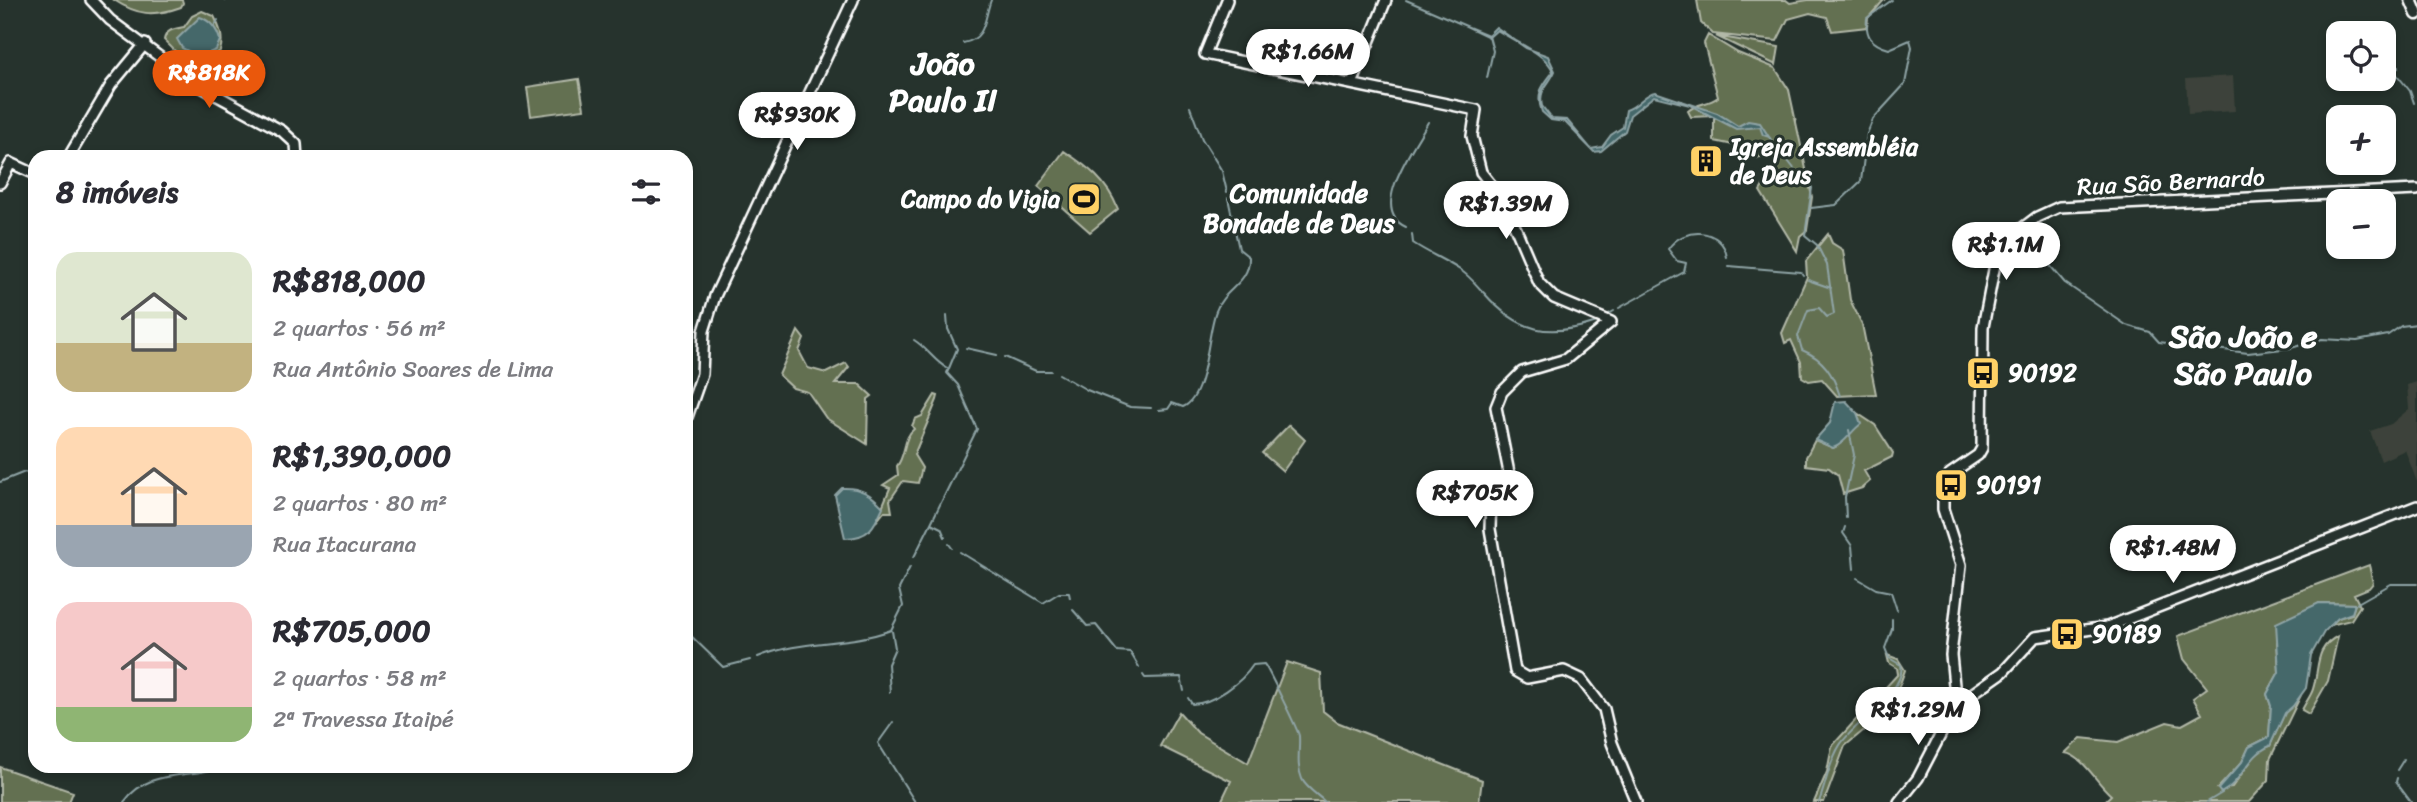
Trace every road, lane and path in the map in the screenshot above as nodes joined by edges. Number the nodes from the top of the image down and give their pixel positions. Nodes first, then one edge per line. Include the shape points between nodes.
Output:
1 (91, 0) edge
2 (853, 0) edge
3 (1227, 0) edge
4 (1386, 0) edge
5 (2411, 0) edge
6 (2417, 14) edge
7 (145, 44) junction
8 (1352, 84) junction
9 (73, 150) edge
10 (296, 150) edge
11 (28, 171) edge
12 (0, 184) edge
13 (2417, 190) edge
14 (693, 401) edge
15 (2417, 506) edge
16 (1956, 705) junction
17 (1636, 802) edge
18 (1899, 802) edge

1 - 7 street via 110,20
2 - 14 street via 715,296 704,331 702,374
3 - 8 street via 1205,54
4 - 8 street
5 - 6 main road
7 - 9 street via 111,85
7 - 10 street via 210,93 282,131
8 - 17 street via 1476,110 1472,136 1481,172 1504,201 1539,283 1554,298 1611,322 1566,359 1522,372 1502,392 1496,407 1511,483 1492,494 1490,530 1515,671 1524,678 1564,671 1577,674 1604,709
11 - 12 street via 11,163
13 - 16 street, Rua São Bernardo via 2059,207 2037,217 2005,243 1996,258 1985,305 1982,448 1978,456 1950,474 1942,499 1961,565 1951,654
15 - 16 street via 2114,624 2040,635 1988,684
16 - 18 street via 1919,778

